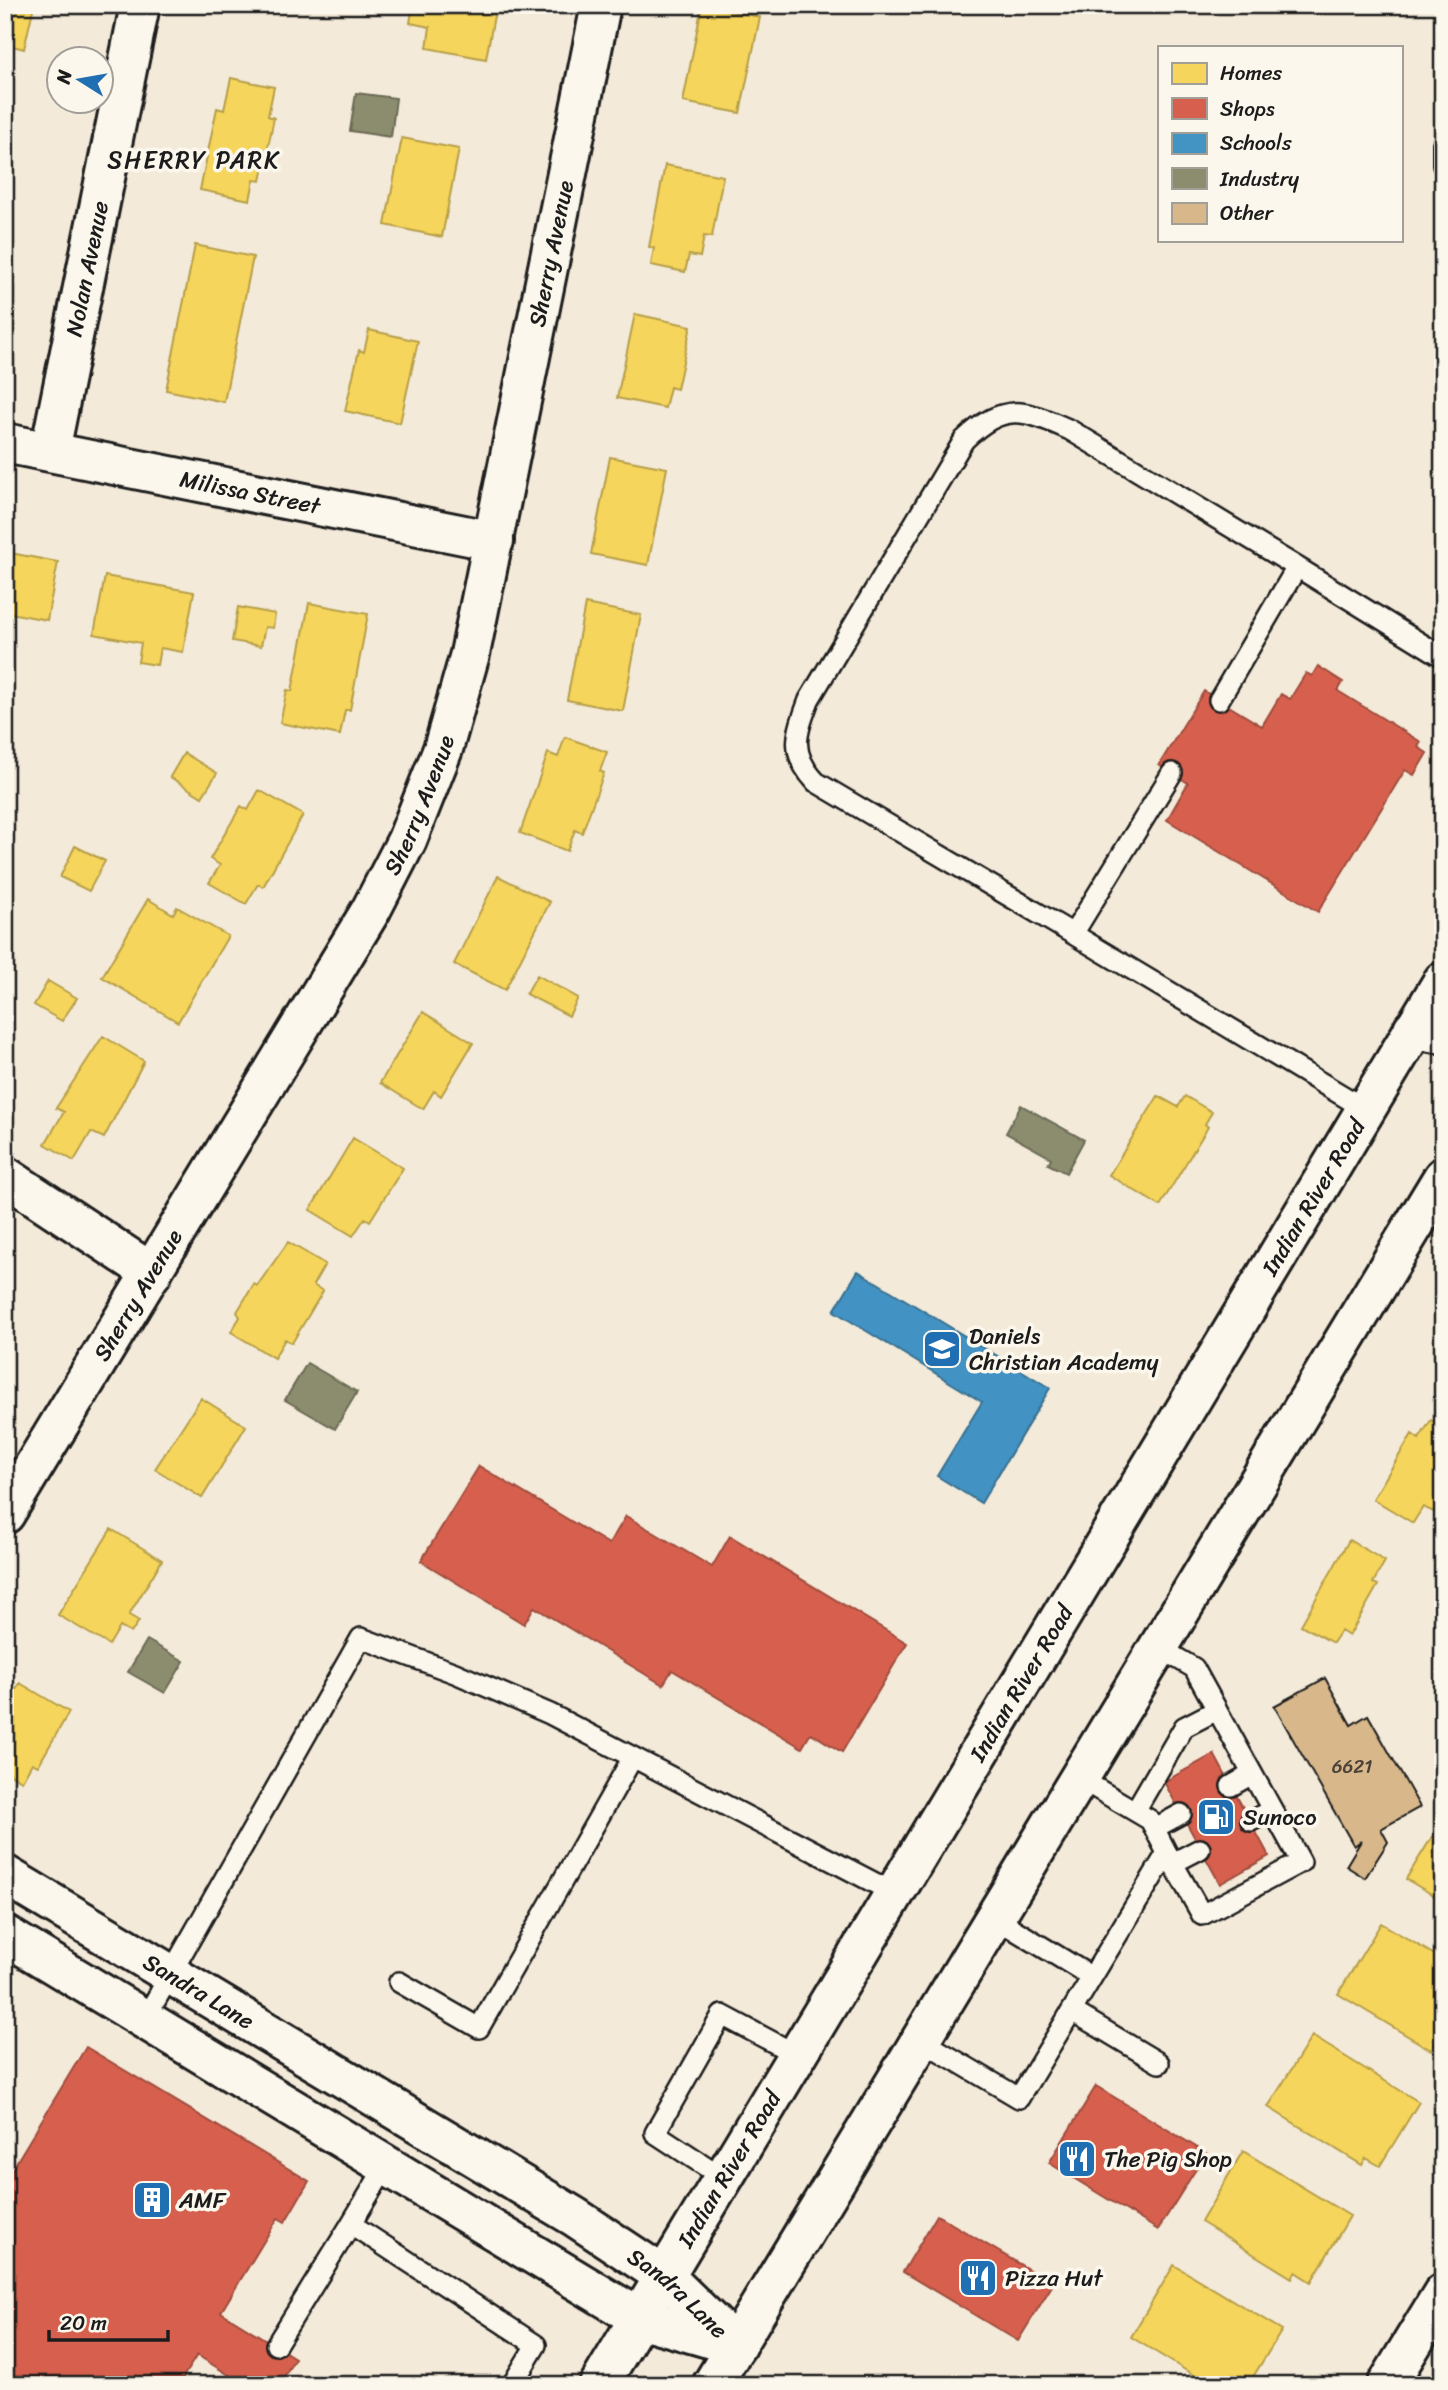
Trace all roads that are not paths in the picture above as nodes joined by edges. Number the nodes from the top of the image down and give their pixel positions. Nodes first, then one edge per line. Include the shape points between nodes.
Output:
1 (140, 5) edge
2 (601, 5) edge
3 (1443, 144) edge
4 (1443, 165) edge
5 (5, 443) edge
6 (50, 451) junction
7 (494, 541) junction
8 (1297, 568) junction
9 (1443, 657) edge
10 (1219, 700) dead end
11 (1172, 773) dead end
12 (1073, 934) junction
13 (1443, 981) edge
14 (1428, 1031) edge
15 (1365, 1109) junction
16 (5, 1176) edge
17 (1443, 1177) edge
18 (152, 1273) junction
19 (5, 1514) edge
20 (1158, 1647) junction
21 (1217, 1710) junction
22 (633, 1757) junction
23 (1252, 1774) junction
24 (1079, 1778) junction
25 (1231, 1786) dead end
26 (1272, 1810) junction
27 (1135, 1811) junction
28 (1181, 1814) dead end
29 (1251, 1821) dead end
30 (1155, 1828) junction
31 (1200, 1849) dead end
32 (1170, 1858) junction
33 (5, 1875) edge
34 (894, 1893) junction
35 (995, 1918) junction
36 (5, 1935) edge
37 (170, 1974) junction
38 (1092, 1977) junction
39 (399, 1982) dead end
40 (1072, 2011) junction
41 (145, 2019) junction
42 (921, 2040) junction
43 (797, 2055) junction
44 (1159, 2063) dead end
45 (387, 2164) junction
46 (722, 2177) junction
47 (351, 2224) junction
48 (664, 2276) junction
49 (1443, 2293) edge
50 (639, 2318) junction
51 (276, 2345) dead end
52 (736, 2346) junction
53 (512, 2385) edge
54 (599, 2385) edge
55 (712, 2385) edge
56 (1387, 2385) edge

1 - 6 street, Nolan Avenue
2 - 7 street, Sherry Avenue
3 - 4 lane
5 - 6 street, Milissa Street
6 - 7 street, Milissa Street
7 - 18 street, Sherry Avenue via 470,654 443,748 407,839 371,910
8 - 9 lane
8 - 10 lane
8 - 12 lane via 1070,430 1032,413 1007,411 984,421 964,440 808,700 796,749 801,766 816,782
11 - 12 lane
12 - 15 lane
13 - 14 street, Indian River Road
14 - 15 street, Indian River Road
15 - 34 street, Indian River Road
16 - 18 street
17 - 20 street
18 - 19 street, Sherry Avenue
20 - 21 lane via 1194,1668
20 - 24 street
21 - 23 lane
21 - 27 lane via 1184,1727
22 - 34 lane
22 - 37 lane via 550,1714 361,1638
22 - 39 lane via 479,2028
23 - 25 lane
23 - 26 lane
24 - 27 lane
24 - 35 street
26 - 29 lane
26 - 32 lane via 1301,1862 1202,1915
27 - 30 lane
28 - 30 lane
30 - 32 lane
31 - 32 lane
32 - 38 lane
33 - 37 street, Sandra Lane
34 - 43 street, Indian River Road
35 - 38 lane
35 - 42 street
36 - 41 street, Sandra Lane
37 - 41 lane
37 - 48 street, Sandra Lane via 575,2217
38 - 40 lane
40 - 42 lane via 1019,2098
40 - 44 lane
41 - 45 street, Sandra Lane
42 - 52 street
43 - 46 street, Indian River Road
43 - 46 lane via 722,2015 654,2133
45 - 47 lane
45 - 50 street, Sandra Lane
46 - 48 street, Indian River Road
47 - 51 lane
47 - 53 lane via 536,2345
48 - 50 street, Indian River Road
48 - 52 street, Sandra Lane
49 - 56 street
50 - 52 street, Sandra Lane
50 - 54 street, Indian River Road
52 - 55 street

